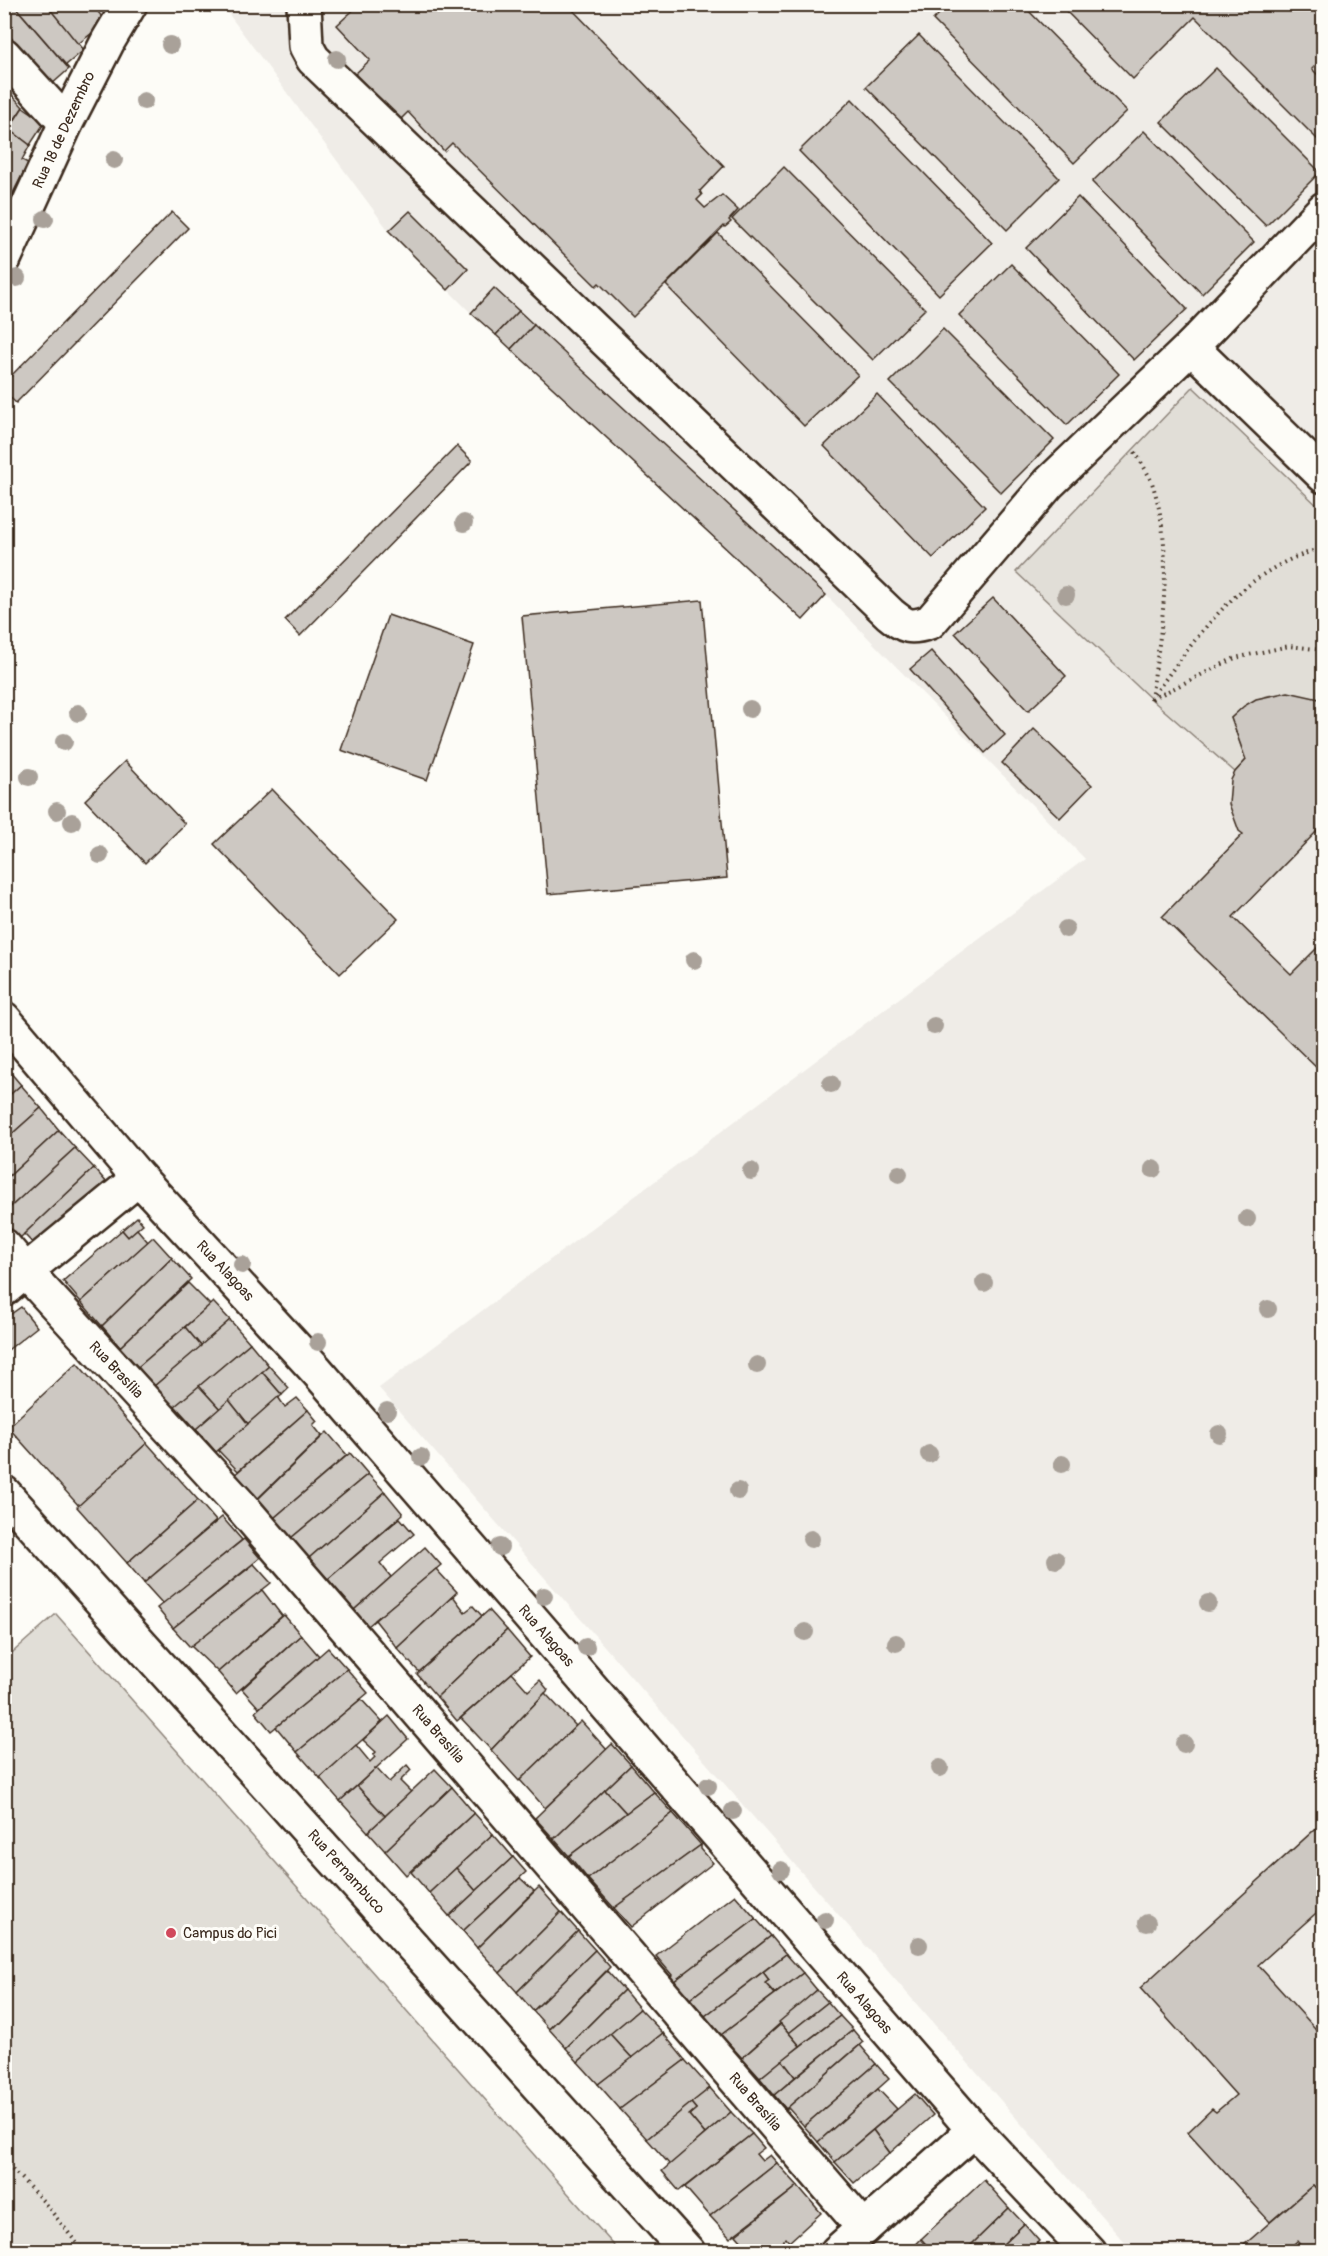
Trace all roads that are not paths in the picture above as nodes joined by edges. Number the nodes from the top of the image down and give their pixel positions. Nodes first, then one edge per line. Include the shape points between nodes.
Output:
1 (130, 4) edge
2 (304, 4) edge
3 (4, 55) edge
4 (66, 123) junction
5 (1323, 209) edge
6 (4, 259) edge
7 (1191, 347) junction
8 (1323, 476) edge
9 (4, 1019) edge
10 (139, 1178) junction
11 (4, 1246) edge
12 (15, 1281) edge
13 (4, 1493) edge
14 (974, 2130) junction
15 (864, 2228) junction
16 (688, 2252) edge
17 (837, 2252) edge
18 (1089, 2252) edge

1 - 4 street, Rua 18 de Dezembro
2 - 7 street via 306,46 313,59 902,624 930,622 1049,483
3 - 4 street
4 - 6 street, Rua 18 de Dezembro
5 - 7 street
7 - 8 street
9 - 10 street, Rua Alagoas
10 - 12 street
10 - 14 street, Rua Alagoas via 317,1371
11 - 12 street, Rua Brasília
12 - 15 street, Rua Brasília via 240,1505
13 - 16 street, Rua Pernambuco
14 - 15 street
14 - 18 street, Rua Alagoas
15 - 17 street

